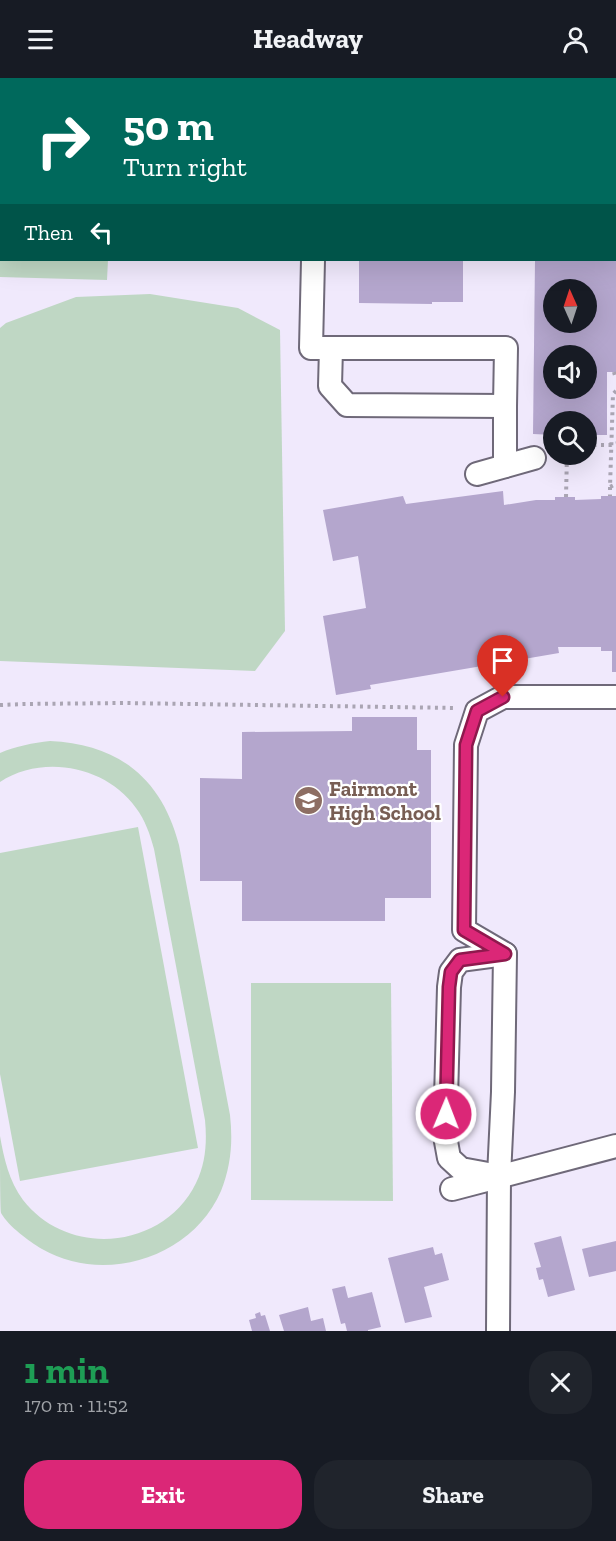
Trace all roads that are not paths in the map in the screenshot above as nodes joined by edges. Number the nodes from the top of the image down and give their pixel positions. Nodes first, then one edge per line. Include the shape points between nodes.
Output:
1 (313, 261) edge
2 (331, 348) junction
3 (505, 406) junction
4 (534, 458) dead end
5 (505, 466) junction
6 (477, 474) dead end
7 (616, 697) edge
8 (505, 954) junction
9 (616, 1146) edge
10 (499, 1176) junction
11 (452, 1189) dead end
12 (498, 1331) edge

1 - 2 street via 311,348
2 - 3 street via 330,386 347,405
2 - 3 street via 506,348
3 - 5 street
4 - 5 street
5 - 6 street
7 - 8 street via 503,697 477,711 466,745 464,930
8 - 10 street
8 - 10 street via 460,960 451,972 449,987 445,1136 449,1158 461,1169
9 - 10 street
10 - 11 street
10 - 12 street

